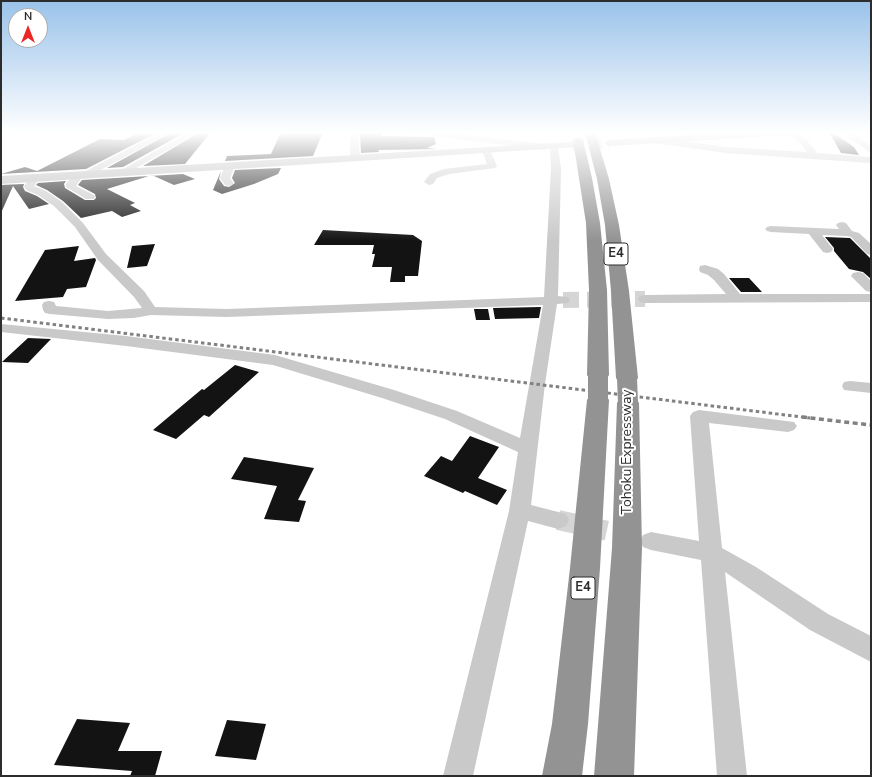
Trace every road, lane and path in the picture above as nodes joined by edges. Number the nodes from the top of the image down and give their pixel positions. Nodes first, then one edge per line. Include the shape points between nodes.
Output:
1 (94, 168) edge
2 (130, 168) edge
3 (195, 168) edge
4 (229, 168) edge
5 (472, 168) edge
6 (556, 168) edge
7 (583, 168) edge
8 (600, 168) edge
9 (121, 173) junction
10 (81, 175) junction
11 (36, 178) junction
12 (1, 180) edge
13 (429, 182) dead end
14 (229, 183) dead end
15 (90, 197) dead end
16 (839, 221) dead end
17 (771, 229) dead end
18 (812, 231) junction
19 (848, 233) junction
20 (827, 249) dead end
21 (871, 250) edge
22 (705, 269) dead end
23 (858, 276) dead end
24 (871, 288) edge
25 (736, 298) junction
26 (871, 298) edge
27 (645, 299) tunnel mouth
28 (557, 301) junction
29 (49, 305) dead end
30 (151, 311) junction
31 (1, 328) edge
32 (850, 386) dead end
33 (871, 388) edge
34 (788, 426) dead end
35 (528, 449) junction
36 (520, 511) junction
37 (558, 520) tunnel mouth
38 (651, 541) tunnel mouth
39 (710, 552) junction
40 (871, 650) edge
41 (458, 776) edge
42 (562, 776) edge
43 (614, 776) edge
44 (732, 776) edge

1 - 10 street
2 - 9 street
3 - 9 main road
4 - 14 street via 225,178
5 - 13 street via 447,171 433,176
6 - 28 street
7 - 42 highway, E4 via 593,223 598,290 598,387 585,568 570,724
8 - 43 highway, Tohoku Expressway / E4 via 612,225 628,391 627,548
9 - 10 main road
10 - 11 main road
10 - 15 street via 71,187
11 - 12 main road
11 - 30 street via 30,188 58,204 79,225 102,257
16 - 19 street
17 - 18 street
18 - 19 street
18 - 20 street
19 - 21 street via 855,235
22 - 25 street via 719,277
23 - 24 street
25 - 26 street
25 - 27 street
28 - 30 street via 227,313
28 - 35 street
29 - 30 street via 50,310 108,315
31 - 35 street via 275,360 451,415
32 - 33 street
34 - 39 street via 699,416
35 - 36 street
36 - 37 street
36 - 41 street
38 - 39 street
39 - 40 street via 748,574 819,622
39 - 44 street

